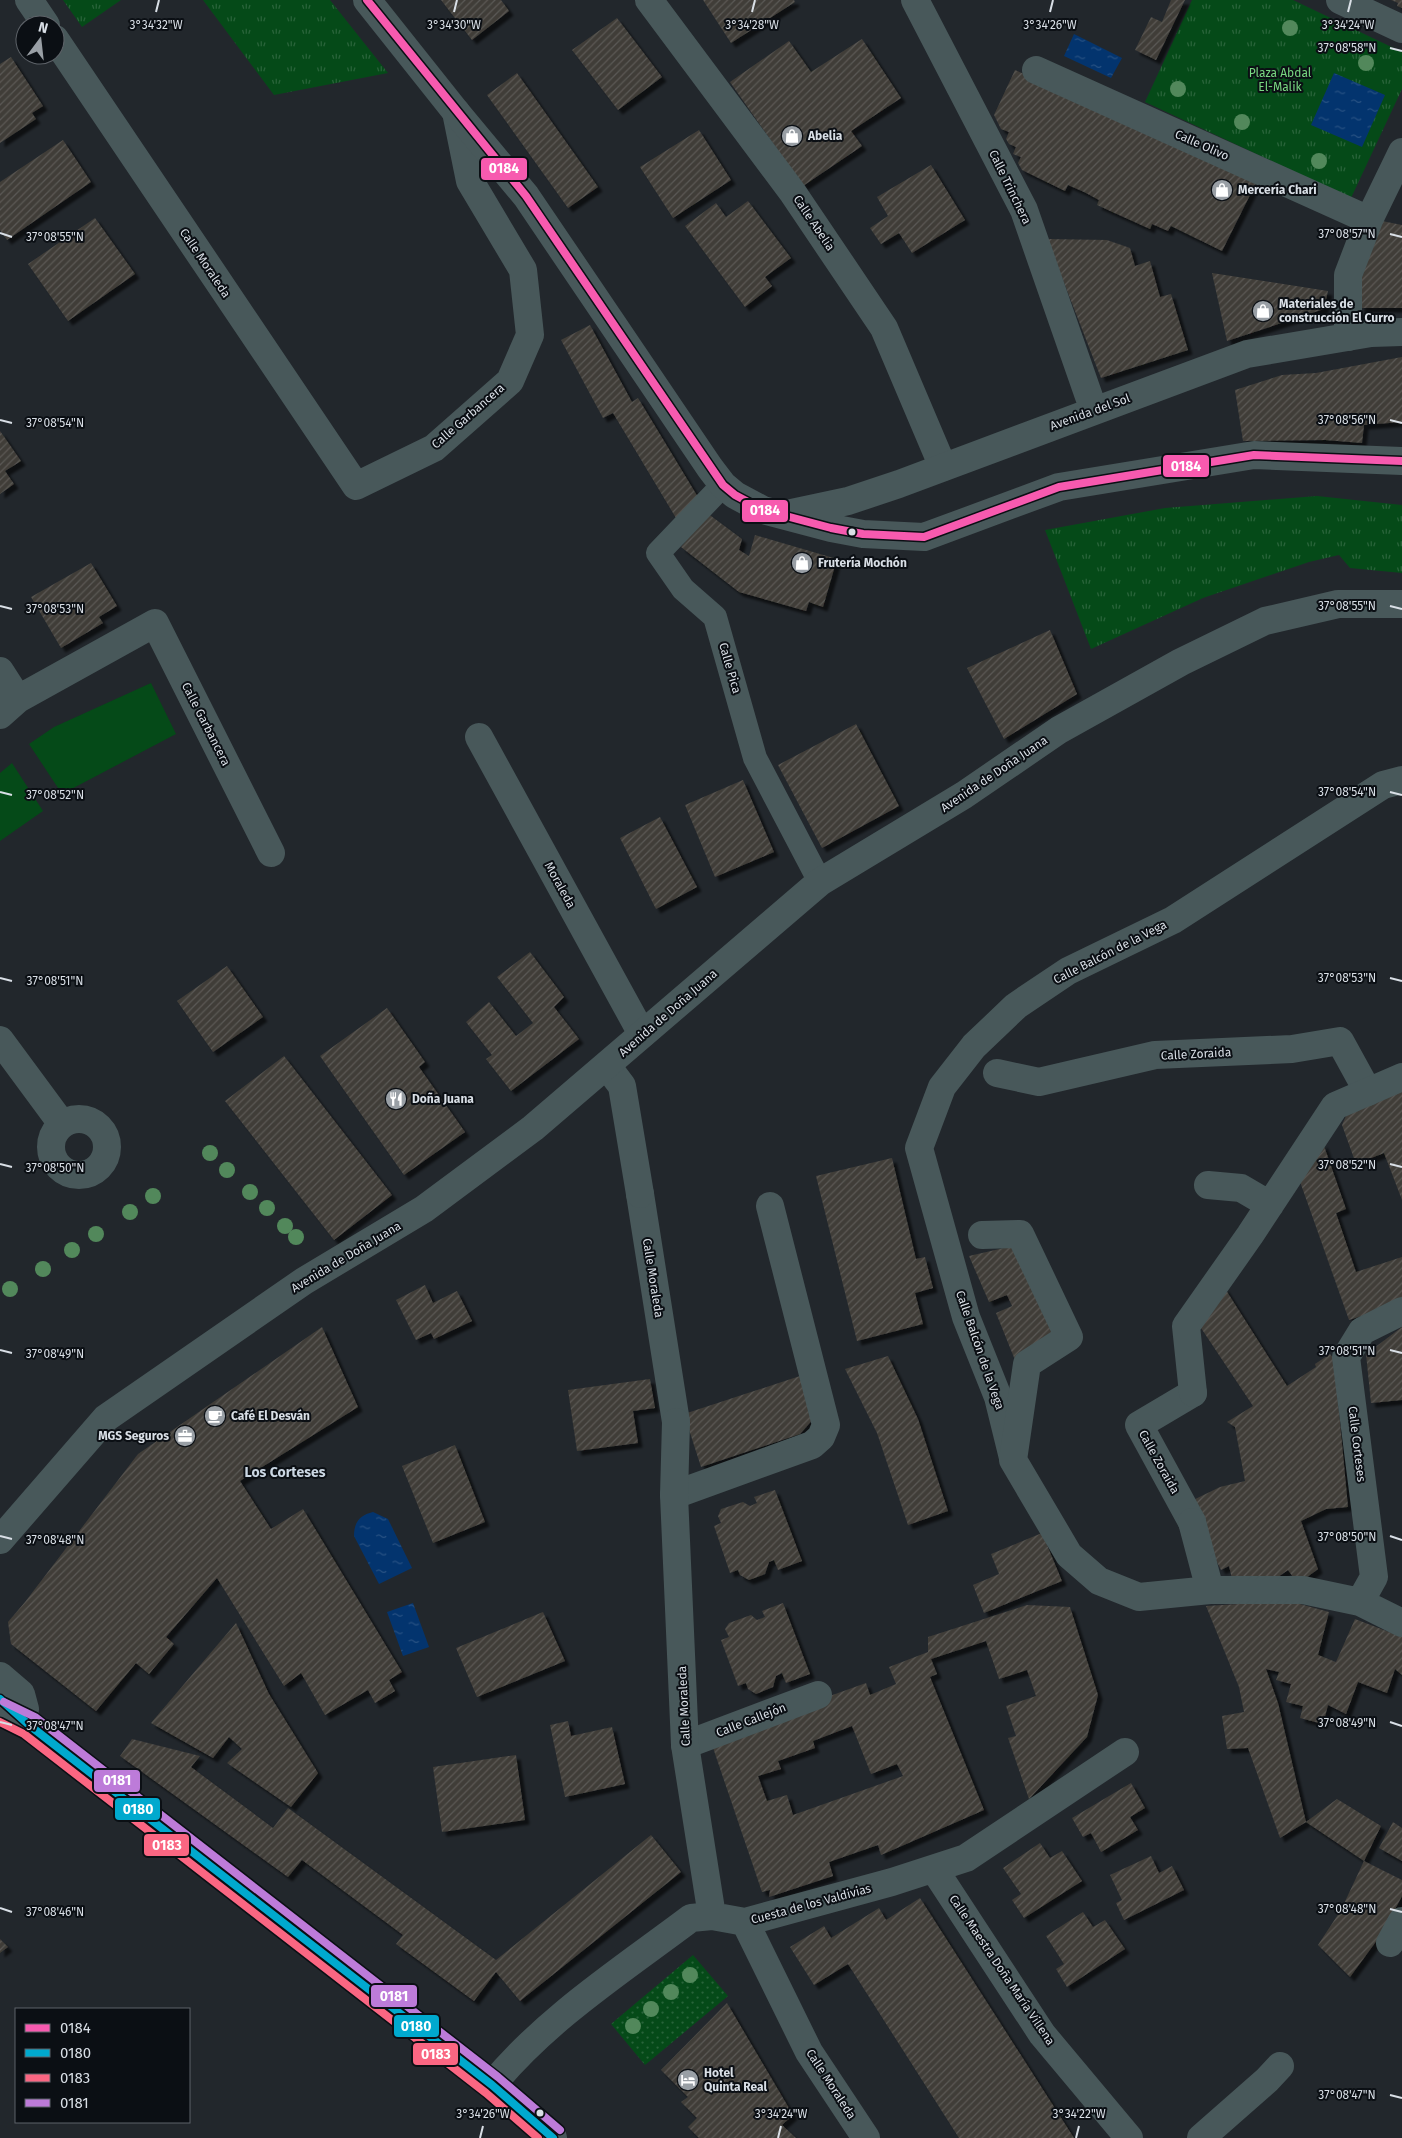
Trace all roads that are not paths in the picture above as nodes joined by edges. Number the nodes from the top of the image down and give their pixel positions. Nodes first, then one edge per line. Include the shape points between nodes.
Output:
1 (29, 0) edge
2 (366, 0) edge
3 (649, 0) edge
4 (915, 0) edge
5 (1340, 0) edge
6 (39, 15) edge
7 (1402, 29) edge
8 (65, 54) edge
9 (1036, 70) dead end
10 (456, 112) junction
11 (1402, 152) edge
12 (1369, 220) junction
13 (1402, 332) edge
14 (1348, 337) junction
15 (1094, 411) junction
16 (1402, 461) edge
17 (944, 467) junction
18 (723, 485) junction
19 (356, 486) joint
20 (784, 515) junction
21 (1402, 604) edge
22 (0, 671) edge
23 (9, 707) edge
24 (478, 737) dead end
25 (1402, 780) edge
26 (271, 853) dead end
27 (820, 882) junction
28 (642, 1034) junction
29 (0, 1040) edge
30 (607, 1066) junction
31 (996, 1073) dead end
32 (1402, 1077) edge
33 (1368, 1092) junction
34 (62, 1124) dead end
35 (1208, 1185) dead end
36 (770, 1206) dead end
37 (1270, 1206) junction
38 (982, 1235) dead end
39 (1402, 1312) edge
40 (1013, 1460) junction
41 (674, 1495) junction
42 (0, 1540) edge
43 (1210, 1590) junction
44 (1360, 1602) junction
45 (1402, 1623) edge
46 (0, 1676) edge
47 (818, 1695) dead end
48 (0, 1699) edge
49 (0, 1711) edge
50 (29, 1724) junction
51 (685, 1745) junction
52 (1125, 1752) dead end
53 (934, 1869) junction
54 (712, 1916) junction
55 (745, 1922) junction
56 (1280, 2066) dead end
57 (492, 2085) junction
58 (553, 2138) edge
59 (866, 2138) edge
60 (1129, 2138) edge
61 (1201, 2138) edge

1 - 6 street
2 - 10 street
3 - 17 street, Calle Abelia via 793,193 884,328
4 - 15 street, Calle Trinchera via 1024,210
5 - 7 street
8 - 19 street, Calle Moraleda
9 - 12 street, Calle Olivo
10 - 18 street via 526,196
10 - 19 street, Calle Garbancera via 470,181 523,270 530,334 510,381 434,448
11 - 12 street
12 - 14 street via 1348,275
13 - 14 street, Avenida del Sol
14 - 15 street, Avenida del Sol via 1247,354
15 - 17 street, Avenida del Sol
16 - 20 street via 1254,455 1059,487 924,537 863,534
17 - 20 street, Avenida del Sol via 848,501
18 - 20 street via 748,503
18 - 27 lane, Calle Pica via 658,553 683,589 715,618 755,758
21 - 27 street, Avenida de Doña Juana via 1338,604 1265,621 1181,662 1059,730 964,795
22 - 23 street
23 - 26 street, Calle Garbancera via 155,623
24 - 28 street, Moraleda
25 - 40 street, Calle Balcón de la Vega via 1383,785 1173,920 1068,971 1016,1006 974,1046 942,1087 918,1148 966,1317 998,1397
27 - 28 street, Avenida de Doña Juana
28 - 30 street, Avenida de Doña Juana
29 - 34 street
30 - 41 street, Calle Moraleda via 622,1086 676,1422
30 - 42 street, Avenida de Doña Juana via 532,1128 424,1209 304,1281 106,1418
31 - 33 street, Calle Zoraida via 1039,1082 1155,1056 1292,1049 1340,1041
32 - 33 street, Calle Zoraida
33 - 37 street, Calle Zoraida via 1335,1106
35 - 37 street via 1240,1188
36 - 41 street via 826,1425 821,1437 812,1445
37 - 43 street, Calle Zoraida via 1186,1326 1193,1393 1139,1425 1192,1522
38 - 40 street, Calle Balcón de la Vega via 1020,1234 1069,1337 1027,1364
39 - 44 street, Calle Corteses via 1362,1331 1346,1357 1374,1577
40 - 43 street, Calle Balcón de la Vega via 1069,1555 1099,1581 1140,1597
41 - 51 street, Calle Moraleda
43 - 44 street, Calle Balcón de la Vega via 1303,1590
44 - 45 street, Calle Balcón de la Vega
46 - 50 street via 21,1694
47 - 51 street, Calle Callejón
48 - 50 street
49 - 50 street
50 - 57 street
51 - 54 street, Calle Moraleda
52 - 53 street, Cuesta de los Valdivias via 966,1858
53 - 55 street, Cuesta de los Valdivias
53 - 60 street, Calle Maestra Doña María Villena via 1042,2034
54 - 55 street, Cuesta de los Valdivias
54 - 57 street, Cuesta de los Valdivias via 691,1918 543,2030
55 - 59 street, Calle Moraleda via 809,2052
56 - 61 street
57 - 58 street

